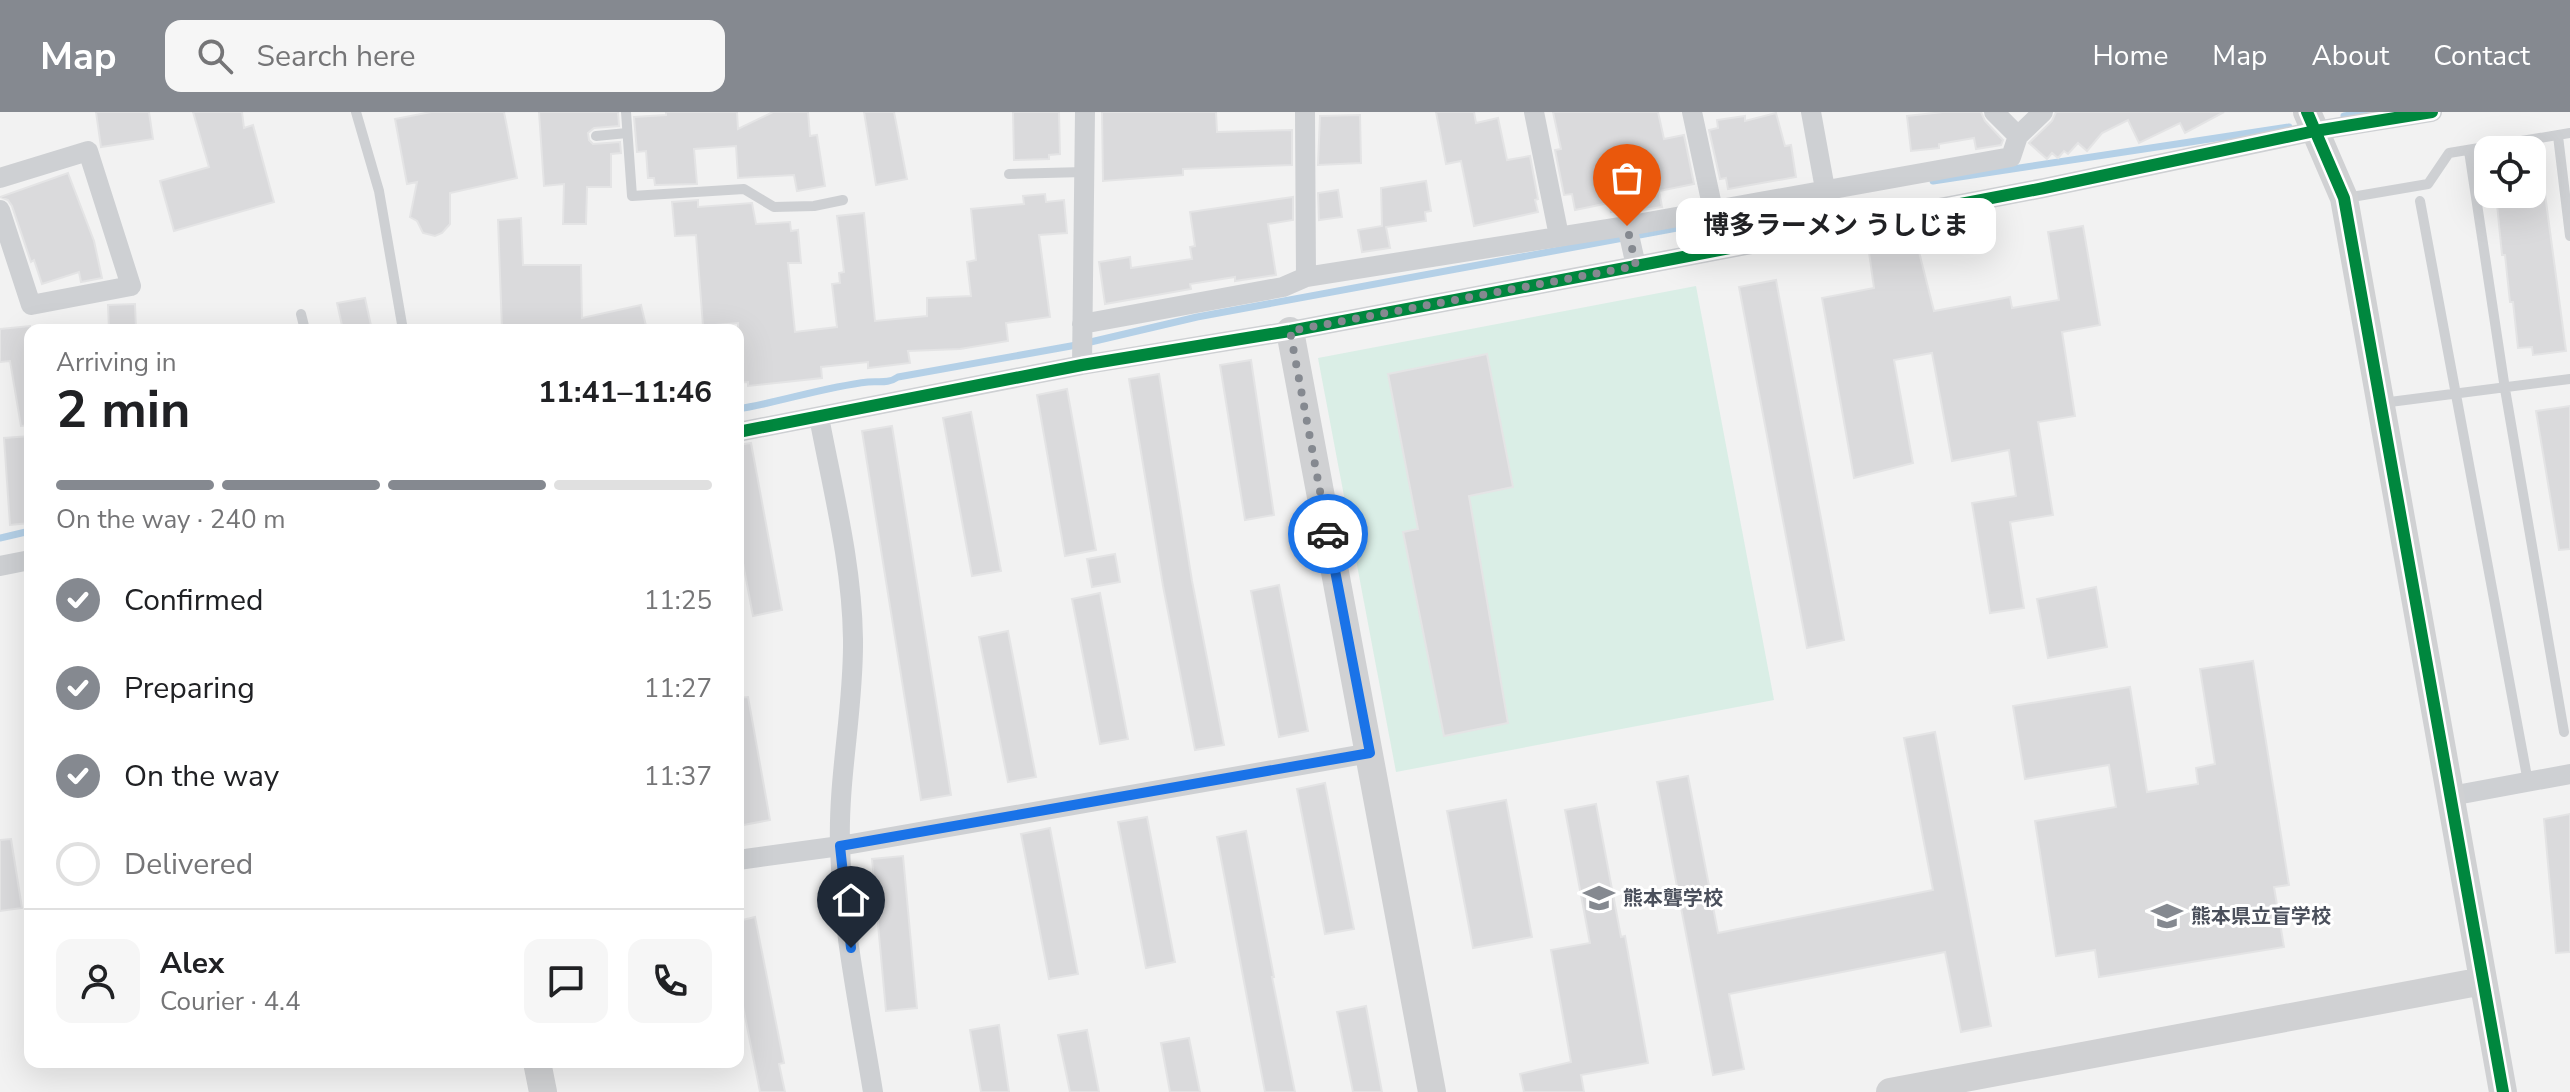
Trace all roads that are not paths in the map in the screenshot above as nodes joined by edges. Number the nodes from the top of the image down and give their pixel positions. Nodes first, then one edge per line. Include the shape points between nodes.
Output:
1 (356, 112) edge
2 (626, 112) edge
3 (1085, 112) edge
4 (1305, 112) edge
5 (1534, 112) edge
6 (1692, 112) edge
7 (1811, 112) edge
8 (1994, 112) edge
9 (2043, 112) edge
10 (2432, 112) edge
11 (2351, 118) edge
12 (2311, 121) edge
13 (627, 133) junction
14 (2570, 133) edge
15 (596, 136) dead end
16 (2018, 136) junction
17 (2558, 136) junction
18 (2469, 151) junction
19 (1084, 172) junction
20 (1009, 174) dead end
21 (0, 178) edge
22 (1825, 189) junction
23 (2344, 198) junction
24 (843, 200) dead end
25 (2420, 201) dead end
26 (0, 210) edge
27 (1713, 210) junction
28 (1627, 226) junction
29 (2569, 229) edge
30 (1559, 236) junction
31 (1636, 266) junction
32 (1306, 277) junction
33 (301, 314) dead end
34 (304, 324) edge
35 (402, 324) edge
36 (1082, 324) junction
37 (1290, 331) junction
38 (1082, 365) junction
39 (2570, 379) edge
40 (2505, 389) junction
41 (2457, 394) junction
42 (2381, 403) junction
43 (819, 417) junction
44 (744, 431) edge
45 (24, 561) edge
46 (0, 566) edge
47 (2564, 732) dead end
48 (1370, 753) junction
49 (2570, 774) edge
50 (2528, 782) junction
51 (2451, 796) junction
52 (840, 846) junction
53 (744, 859) edge
54 (2483, 981) junction
55 (538, 1068) edge
56 (543, 1092) edge
57 (873, 1092) edge
58 (1432, 1092) edge
59 (1890, 1092) edge
60 (2503, 1092) edge

1 - 35 lane via 379,191
2 - 13 lane
3 - 19 street
4 - 32 street
5 - 30 street
6 - 27 street
7 - 22 street
8 - 16 street
9 - 16 street
10 - 11 street
11 - 12 street
12 - 23 street
12 - 31 street via 2044,188
13 - 15 lane
13 - 24 lane via 632,196 744,189 774,207
14 - 17 lane
16 - 22 street via 2011,157
17 - 18 lane
17 - 29 lane
18 - 23 lane via 2449,153 2428,184
18 - 40 lane
19 - 20 lane
19 - 36 street
21 - 26 street via 88,151 131,286 31,305
22 - 27 street
23 - 42 street
25 - 41 lane
27 - 28 street
28 - 30 street
28 - 31 street
30 - 32 street
31 - 37 street
32 - 36 street via 1283,287
33 - 34 lane
36 - 38 street
37 - 38 street
37 - 48 street
38 - 43 street
39 - 40 lane
40 - 41 lane
40 - 47 lane
41 - 42 lane
41 - 50 lane
42 - 51 street
43 - 44 street
43 - 52 street via 849,577 853,641
45 - 46 street
48 - 52 street
48 - 58 street
49 - 50 street
50 - 51 street
51 - 54 street
52 - 53 street
52 - 57 street
54 - 59 street
54 - 60 street
55 - 56 street

